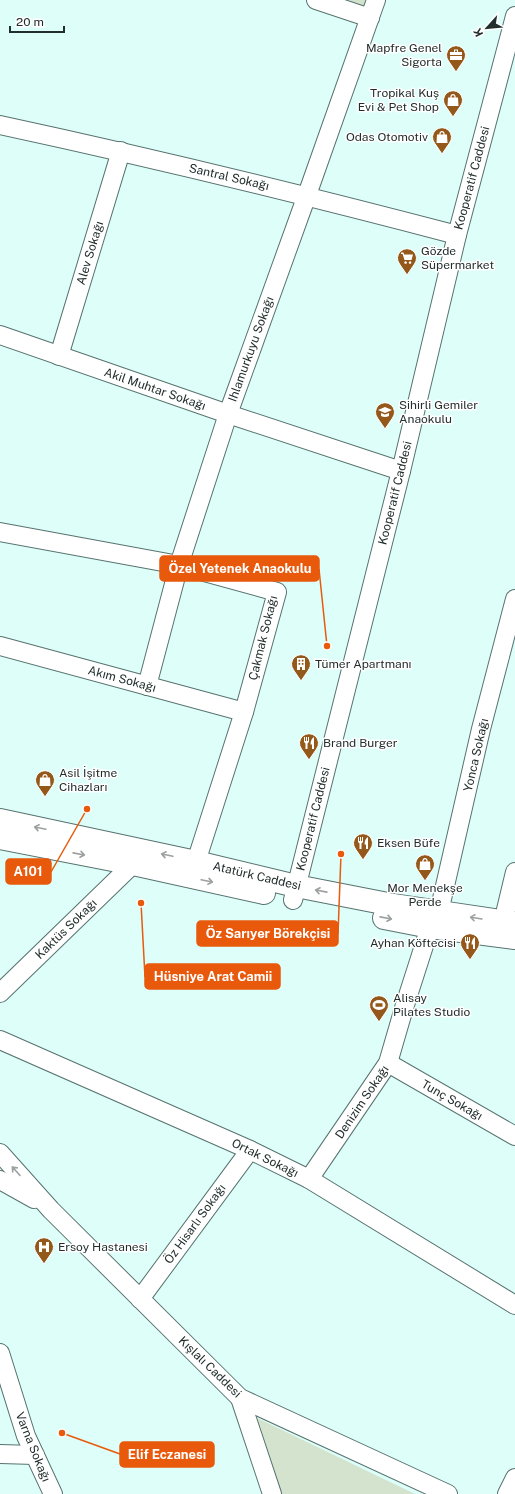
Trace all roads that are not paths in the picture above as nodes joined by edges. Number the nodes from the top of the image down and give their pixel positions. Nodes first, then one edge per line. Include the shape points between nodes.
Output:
1 (316, 0) edge
2 (376, 0) edge
3 (515, 16) edge
4 (370, 18) junction
5 (0, 125) edge
6 (121, 151) junction
7 (307, 195) junction
8 (457, 235) junction
9 (0, 335) edge
10 (59, 356) junction
11 (228, 414) junction
12 (401, 471) junction
13 (0, 532) edge
14 (179, 565) junction
15 (515, 599) edge
16 (0, 646) edge
17 (147, 686) junction
18 (244, 712) junction
19 (0, 820) edge
20 (0, 838) edge
21 (196, 862) junction
22 (133, 864) junction
23 (515, 872) edge
24 (295, 893) junction
25 (435, 919) junction
26 (511, 928) edge
27 (0, 993) edge
28 (0, 1040) edge
29 (388, 1063) junction
30 (515, 1136) edge
31 (250, 1150) junction
32 (0, 1153) edge
33 (309, 1179) junction
34 (0, 1180) edge
35 (51, 1210) junction
36 (140, 1299) junction
37 (515, 1305) edge
38 (0, 1354) edge
39 (240, 1398) junction
40 (0, 1454) edge
41 (35, 1455) junction
42 (515, 1478) edge
43 (53, 1494) edge
44 (272, 1494) edge
45 (448, 1494) edge
46 (507, 1494) edge

1 - 4 street
2 - 4 street, Ihlamurkuyu Sokağı
3 - 8 street, Kooperatif Caddesi
4 - 7 street, Ihlamurkuyu Sokağı
5 - 6 street, Santral Sokağı
6 - 7 street, Santral Sokağı
6 - 10 street, Alev Sokağı
7 - 8 street, Santral Sokağı
7 - 11 street, Ihlamurkuyu Sokağı
8 - 12 street, Kooperatif Caddesi
9 - 10 street, Akil Muhtar Sokağı
10 - 11 street, Akil Muhtar Sokağı
11 - 12 street, Akil Muhtar Sokağı
11 - 14 street, Ihlamurkuyu Sokağı
12 - 24 street, Kooperatif Caddesi
13 - 14 street, Çakmak Sokağı
14 - 17 street, Ihlamurkuyu Sokağı
14 - 18 street, Çakmak Sokağı via 276,592
15 - 25 street, Yonca Sokağı
16 - 17 street, Akım Sokağı
17 - 18 street, Akım Sokağı
18 - 21 street, Çakmak Sokağı
21 -> 19 main road, Atatürk Caddesi
20 -> 22 main road, Atatürk Caddesi
21 - 24 main road, Atatürk Caddesi
22 -> 24 main road, Atatürk Caddesi
22 - 27 street, Kaktüs Sokağı
23 - 26 street
24 - 25 main road, Atatürk Caddesi
25 - 26 main road, Atatürk Caddesi
25 - 29 street, Denizim Sokağı
28 - 31 street, Ortak Sokağı
29 - 30 street, Tunç Sokağı
29 - 33 street, Denizim Sokağı
31 - 33 street, Ortak Sokağı
31 - 36 street, Öz Hisarlı Sokağı
35 -> 32 street, Kışlalı Caddesi
33 - 37 street, Ortak Sokağı
34 - 35 street, Kışlalı Caddesi
35 - 36 street, Kışlalı Caddesi
36 - 39 street, Kışlalı Caddesi
38 - 41 street, Varna Sokağı via 26,1436
39 - 44 street
39 - 45 street, Kışlalı Caddesi
40 - 41 street
41 - 43 street, Varna Sokağı
42 - 46 street

